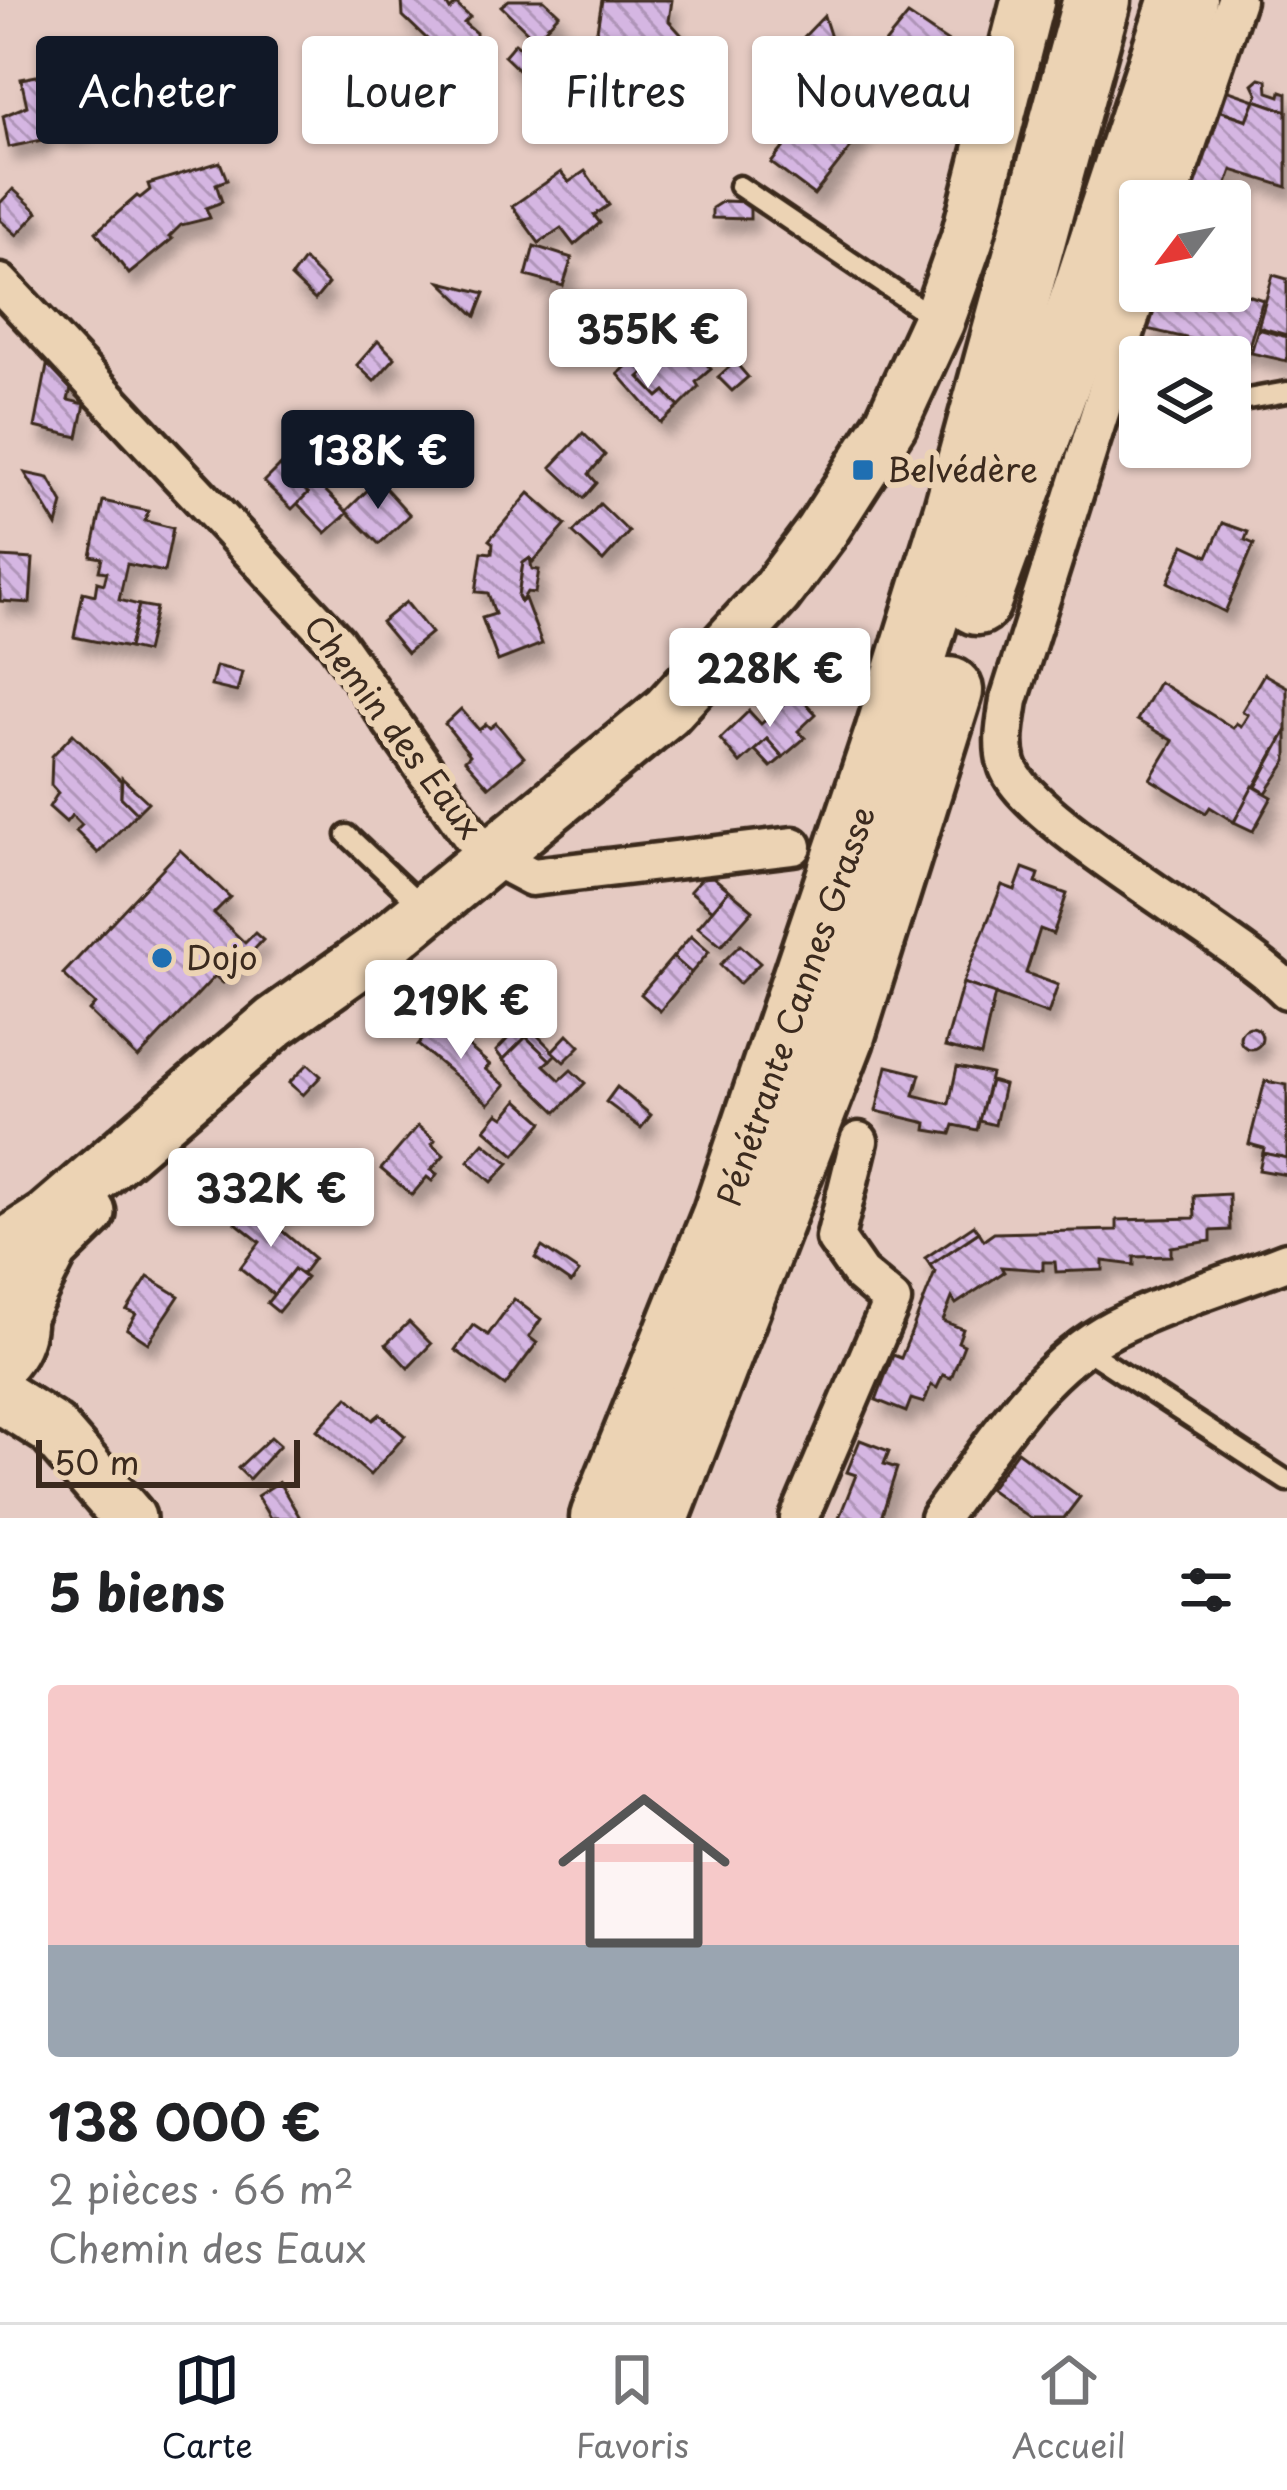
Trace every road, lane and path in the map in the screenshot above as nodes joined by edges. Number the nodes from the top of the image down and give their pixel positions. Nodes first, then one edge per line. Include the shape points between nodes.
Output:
1 (1028, 0) edge
2 (1097, 0) edge
3 (1138, 0) edge
4 (1183, 0) edge
5 (1236, 0) edge
6 (1175, 180) edge
7 (739, 186) dead end
8 (0, 283) edge
9 (938, 321) junction
10 (1119, 392) edge
11 (1287, 392) edge
12 (1251, 398) edge
13 (977, 601) junction
14 (346, 835) dead end
15 (793, 846) dead end
16 (492, 856) junction
17 (427, 910) junction
18 (377, 950) junction
19 (1287, 989) edge
20 (860, 1141) dead end
21 (0, 1250) edge
22 (1287, 1261) edge
23 (9, 1322) edge
24 (1085, 1349) junction
25 (0, 1396) edge
26 (52, 1429) junction
27 (1287, 1481) edge
28 (129, 1518) edge
29 (604, 1518) edge
30 (655, 1518) edge
31 (799, 1518) edge
32 (939, 1518) edge

1 - 9 street
2 - 29 highway, Pénétrante Cannes Grasse via 889,734 726,1216
3 - 13 highway, Pénétrante Cannes Grasse
4 - 13 highway
5 - 6 street
7 - 9 lane
8 - 16 street, Chemin des Eaux via 336,642
9 - 16 street via 891,423 776,592 667,711
10 - 19 street via 1009,700 1007,768 1025,795
11 - 12 lane
13 - 30 highway, Pénétrante Cannes Grasse via 840,1038
14 - 17 lane
15 - 16 street via 532,877
16 - 17 street
17 - 18 street
18 - 21 street via 275,1022
18 - 23 street via 290,1041 78,1222 52,1249
20 - 31 street via 835,1238 892,1301
22 - 24 street via 1113,1329
23 - 26 street
24 - 27 lane
24 - 32 street via 1027,1400
25 - 26 street
26 - 28 street

